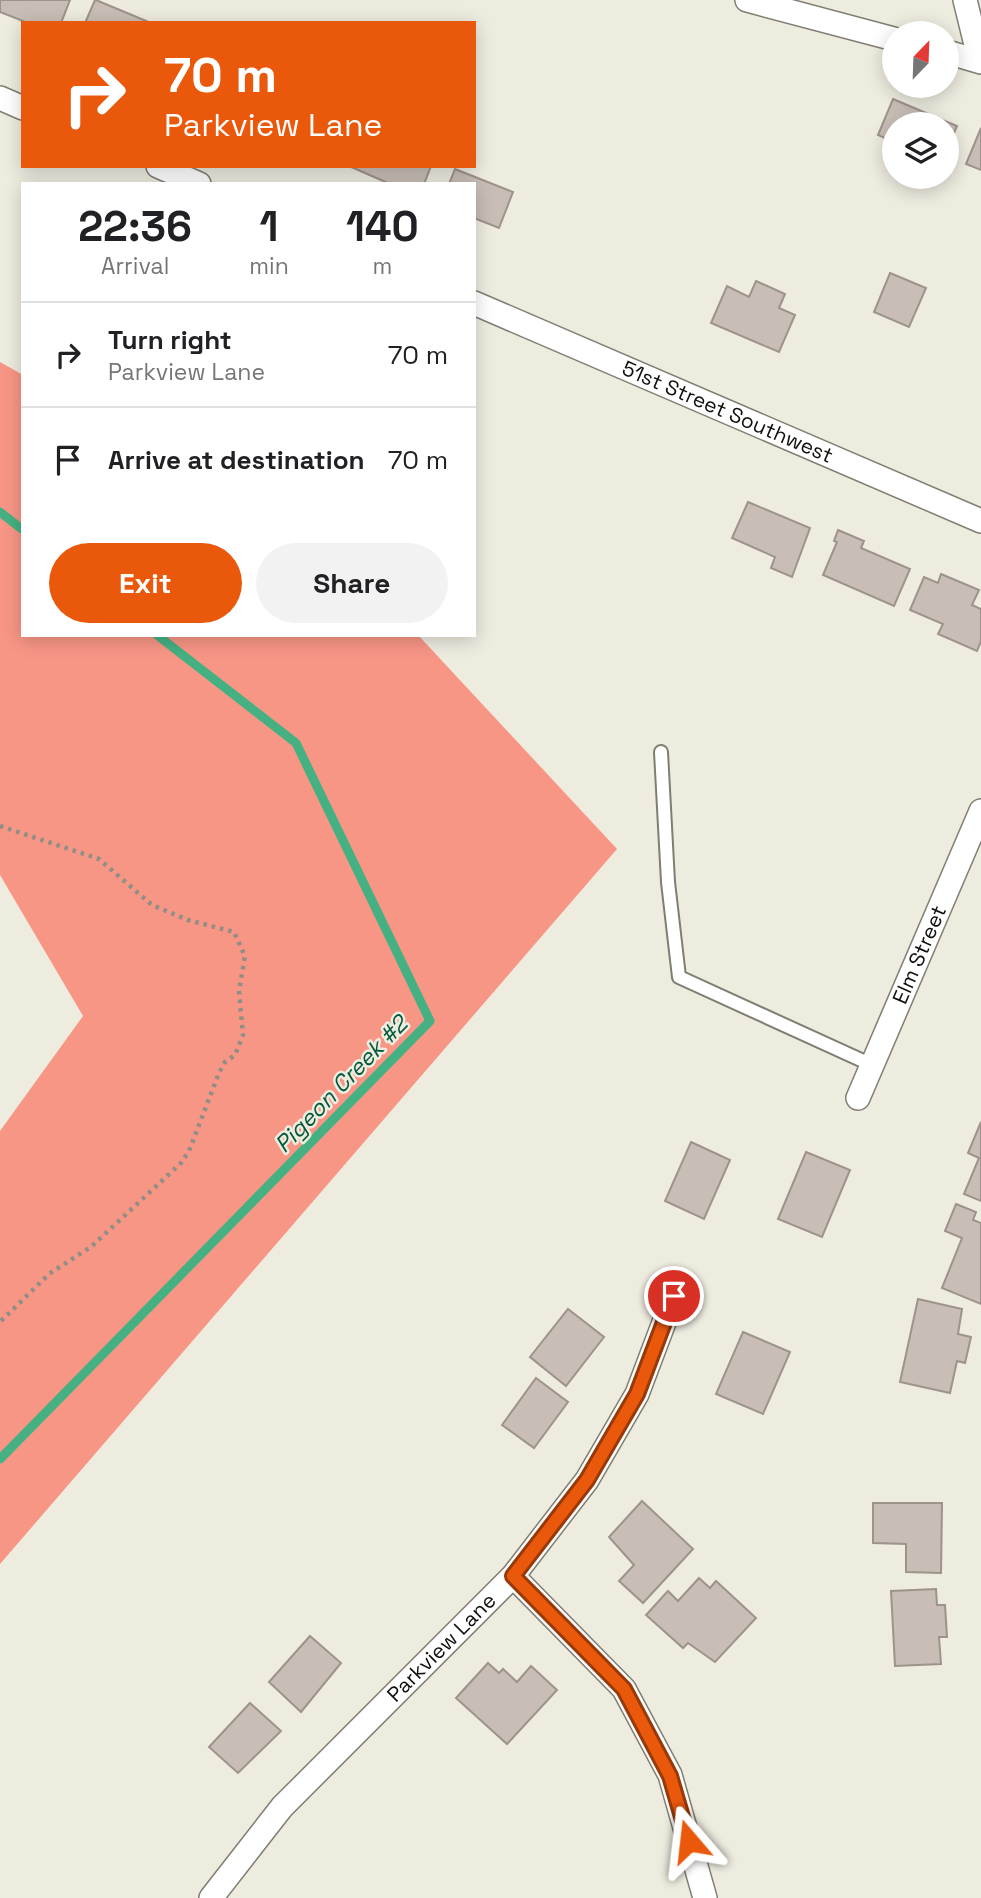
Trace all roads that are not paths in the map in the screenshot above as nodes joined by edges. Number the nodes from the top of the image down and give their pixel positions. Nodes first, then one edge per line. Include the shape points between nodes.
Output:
1 (747, 0) edge
2 (965, 0) edge
3 (882, 36) edge
4 (959, 55) edge
5 (980, 61) edge
6 (0, 98) edge
7 (21, 107) edge
8 (163, 168) edge
9 (194, 182) edge
10 (476, 304) edge
11 (981, 521) edge
12 (661, 752) dead end
13 (981, 811) edge
14 (872, 1065) junction
15 (858, 1098) dead end
16 (674, 1296) dead end
17 (513, 1576) junction
18 (211, 1898) edge
19 (705, 1898) edge

1 - 3 street
2 - 5 street
4 - 5 street
6 - 7 street
8 - 9 street
10 - 11 street, 51st Street Southwest
12 - 14 lane via 679,977
13 - 14 street, Elm Street
14 - 15 street, Elm Street
16 - 17 street, Parkview Lane via 637,1394 587,1480
17 - 18 street, Parkview Lane via 282,1807
17 - 19 street via 624,1689 670,1776

